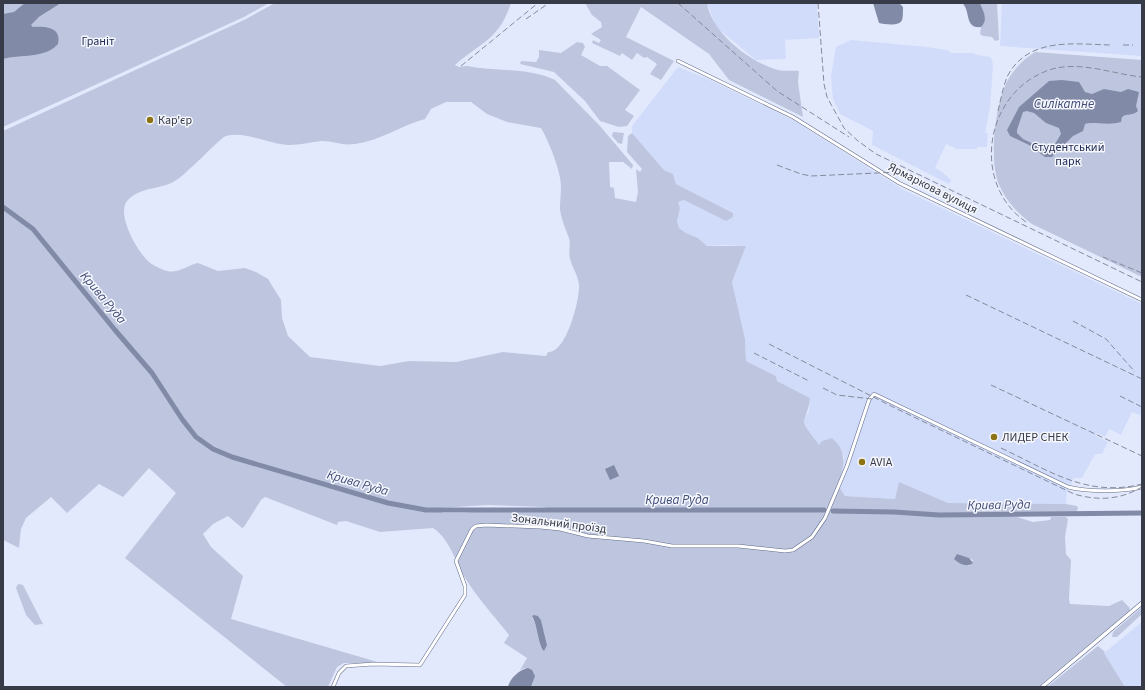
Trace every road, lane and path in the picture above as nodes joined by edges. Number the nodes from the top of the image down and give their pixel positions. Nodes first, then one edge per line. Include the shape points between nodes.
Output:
1 (678, 61) dead end
2 (1142, 300) edge
3 (1142, 487) edge
4 (1142, 603) edge
5 (332, 687) edge
6 (1042, 687) edge

1 - 2 street, Ярмаркова вулиця via 793,117 899,183
3 - 5 street, Зональний проїзд via 1127,490 1082,490 1068,487 876,394 869,400 840,485 819,529 800,546 788,551 738,546 672,546 588,536 560,529 474,526 456,561 465,586 465,595 420,665 362,664 344,667
4 - 6 main road

